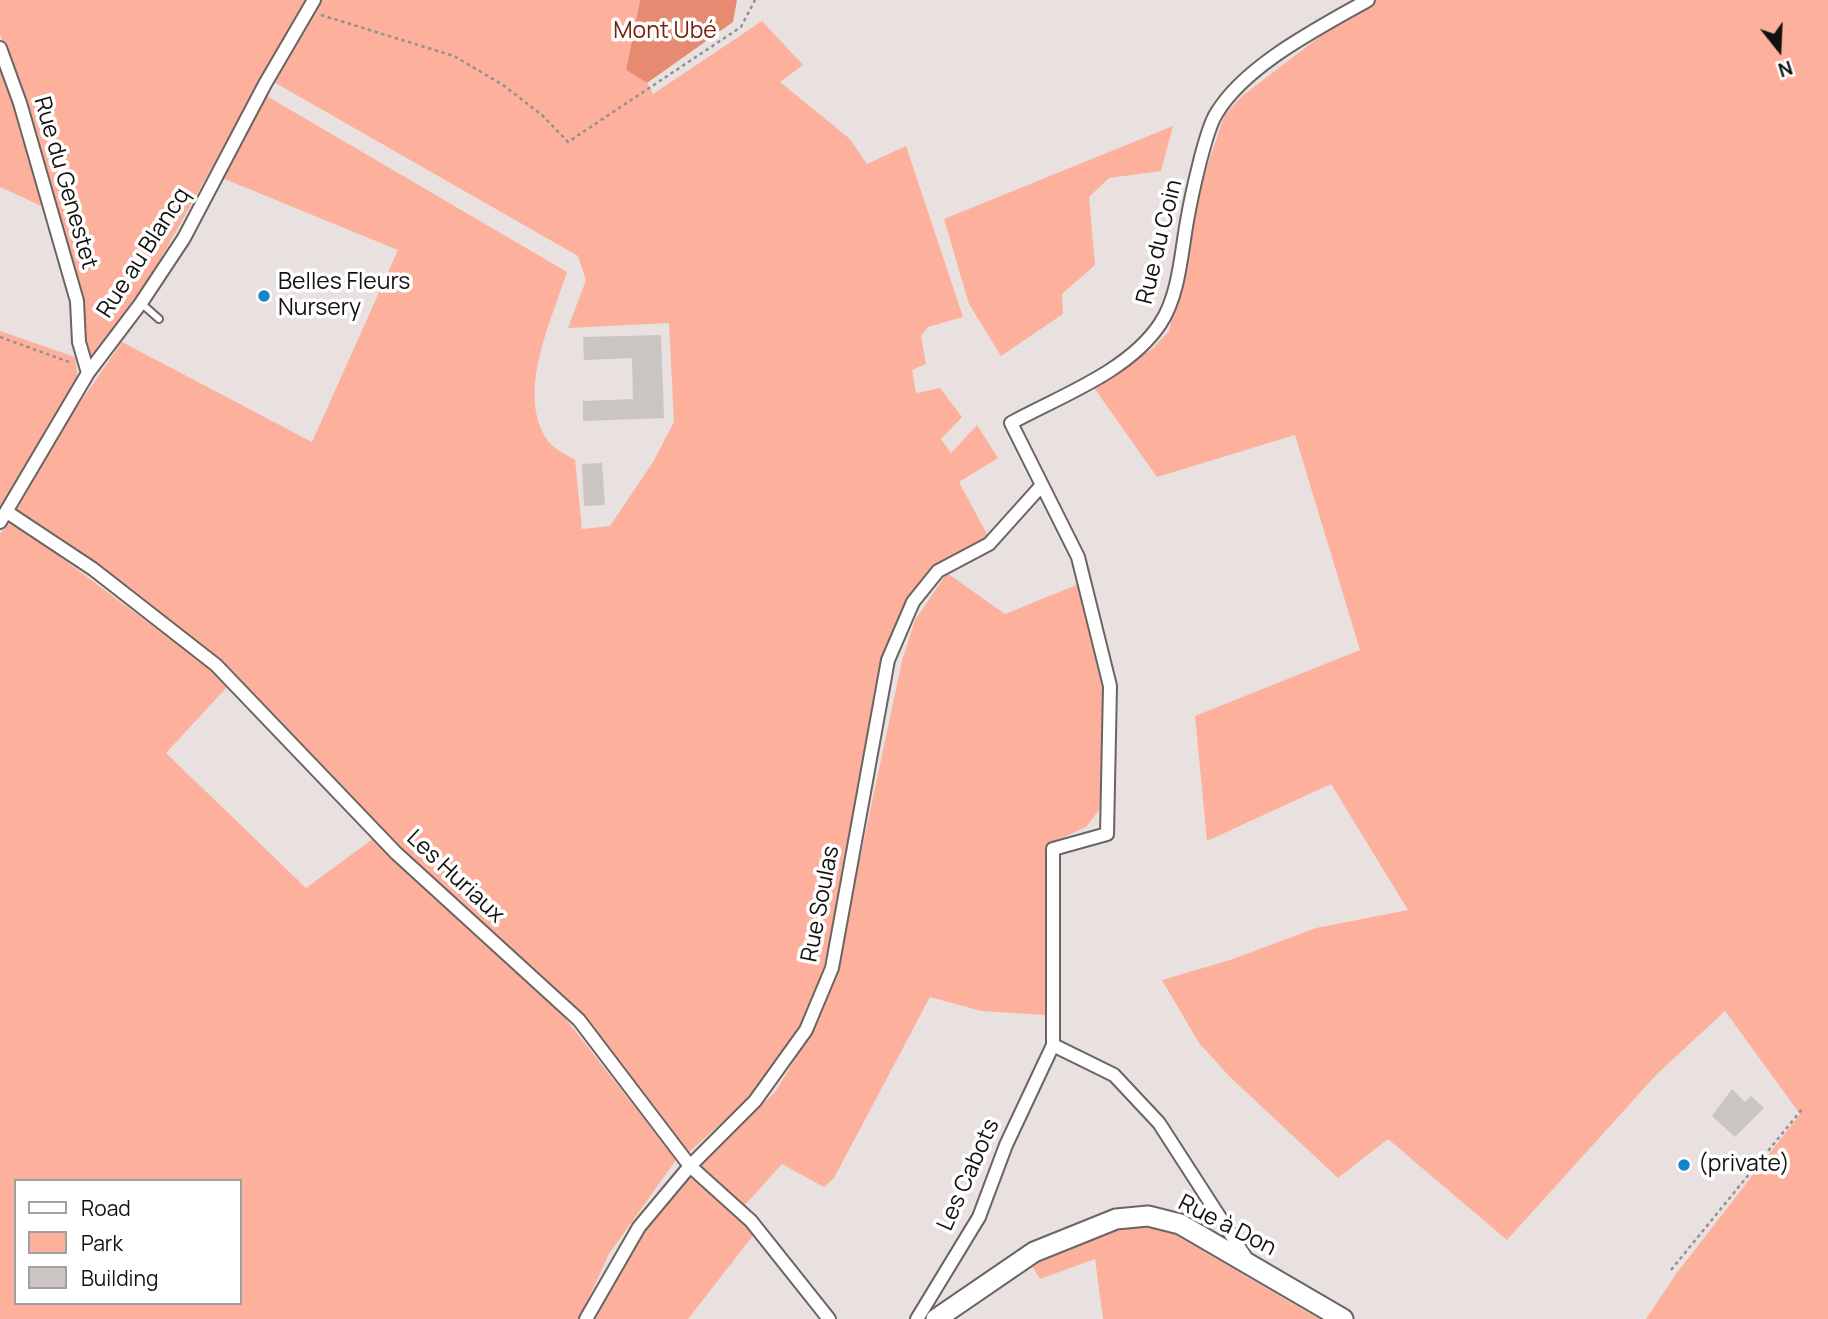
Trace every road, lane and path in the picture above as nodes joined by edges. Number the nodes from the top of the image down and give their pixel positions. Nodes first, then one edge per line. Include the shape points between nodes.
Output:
1 (314, 0) edge
2 (755, 0) edge
3 (1368, 0) edge
4 (306, 12) junction
5 (0, 48) edge
6 (141, 303) junction
7 (159, 319) dead end
8 (0, 337) edge
9 (88, 373) junction
10 (1042, 485) junction
11 (4, 517) edge
12 (1052, 1045) junction
13 (1802, 1108) dead end
14 (690, 1167) junction
15 (1250, 1264) junction
16 (1671, 1270) dead end
17 (586, 1319) edge
18 (829, 1319) edge
19 (917, 1319) edge
20 (936, 1319) edge
21 (1343, 1319) edge

1 - 4 street, Rue au Blancq
2 - 4 path via 741,27 568,142 503,85 454,56
3 - 10 street, Rue du Coin via 1275,57 1238,87 1215,115 1190,203 1174,291 1161,323 1138,348 1110,368 1011,423
4 - 6 street, Rue au Blancq via 184,238
5 - 9 street, Rue du Genestet via 77,301 79,342
6 - 7 lane
6 - 9 street, Rue au Blancq
8 - 9 path via 64,359
9 - 11 street, Rue au Blancq
10 - 12 street via 1078,557 1110,686 1107,834 1053,849
10 - 14 street, Rue Soulas via 989,544 938,571 913,602 888,660 832,968 806,1030 770,1081
11 - 14 street, Les Huriaux via 93,569 216,664 396,853 579,1020
12 - 15 street via 1114,1075 1159,1123
12 - 19 street, Les Cabots via 979,1217
13 - 16 path
14 - 17 street, Rue Soulas via 639,1227
14 - 18 street, Les Huriaux via 751,1220
15 - 20 main road, Rue à Don via 1180,1224 1148,1216 1116,1219 1034,1252
15 - 21 main road, Rue à Don

